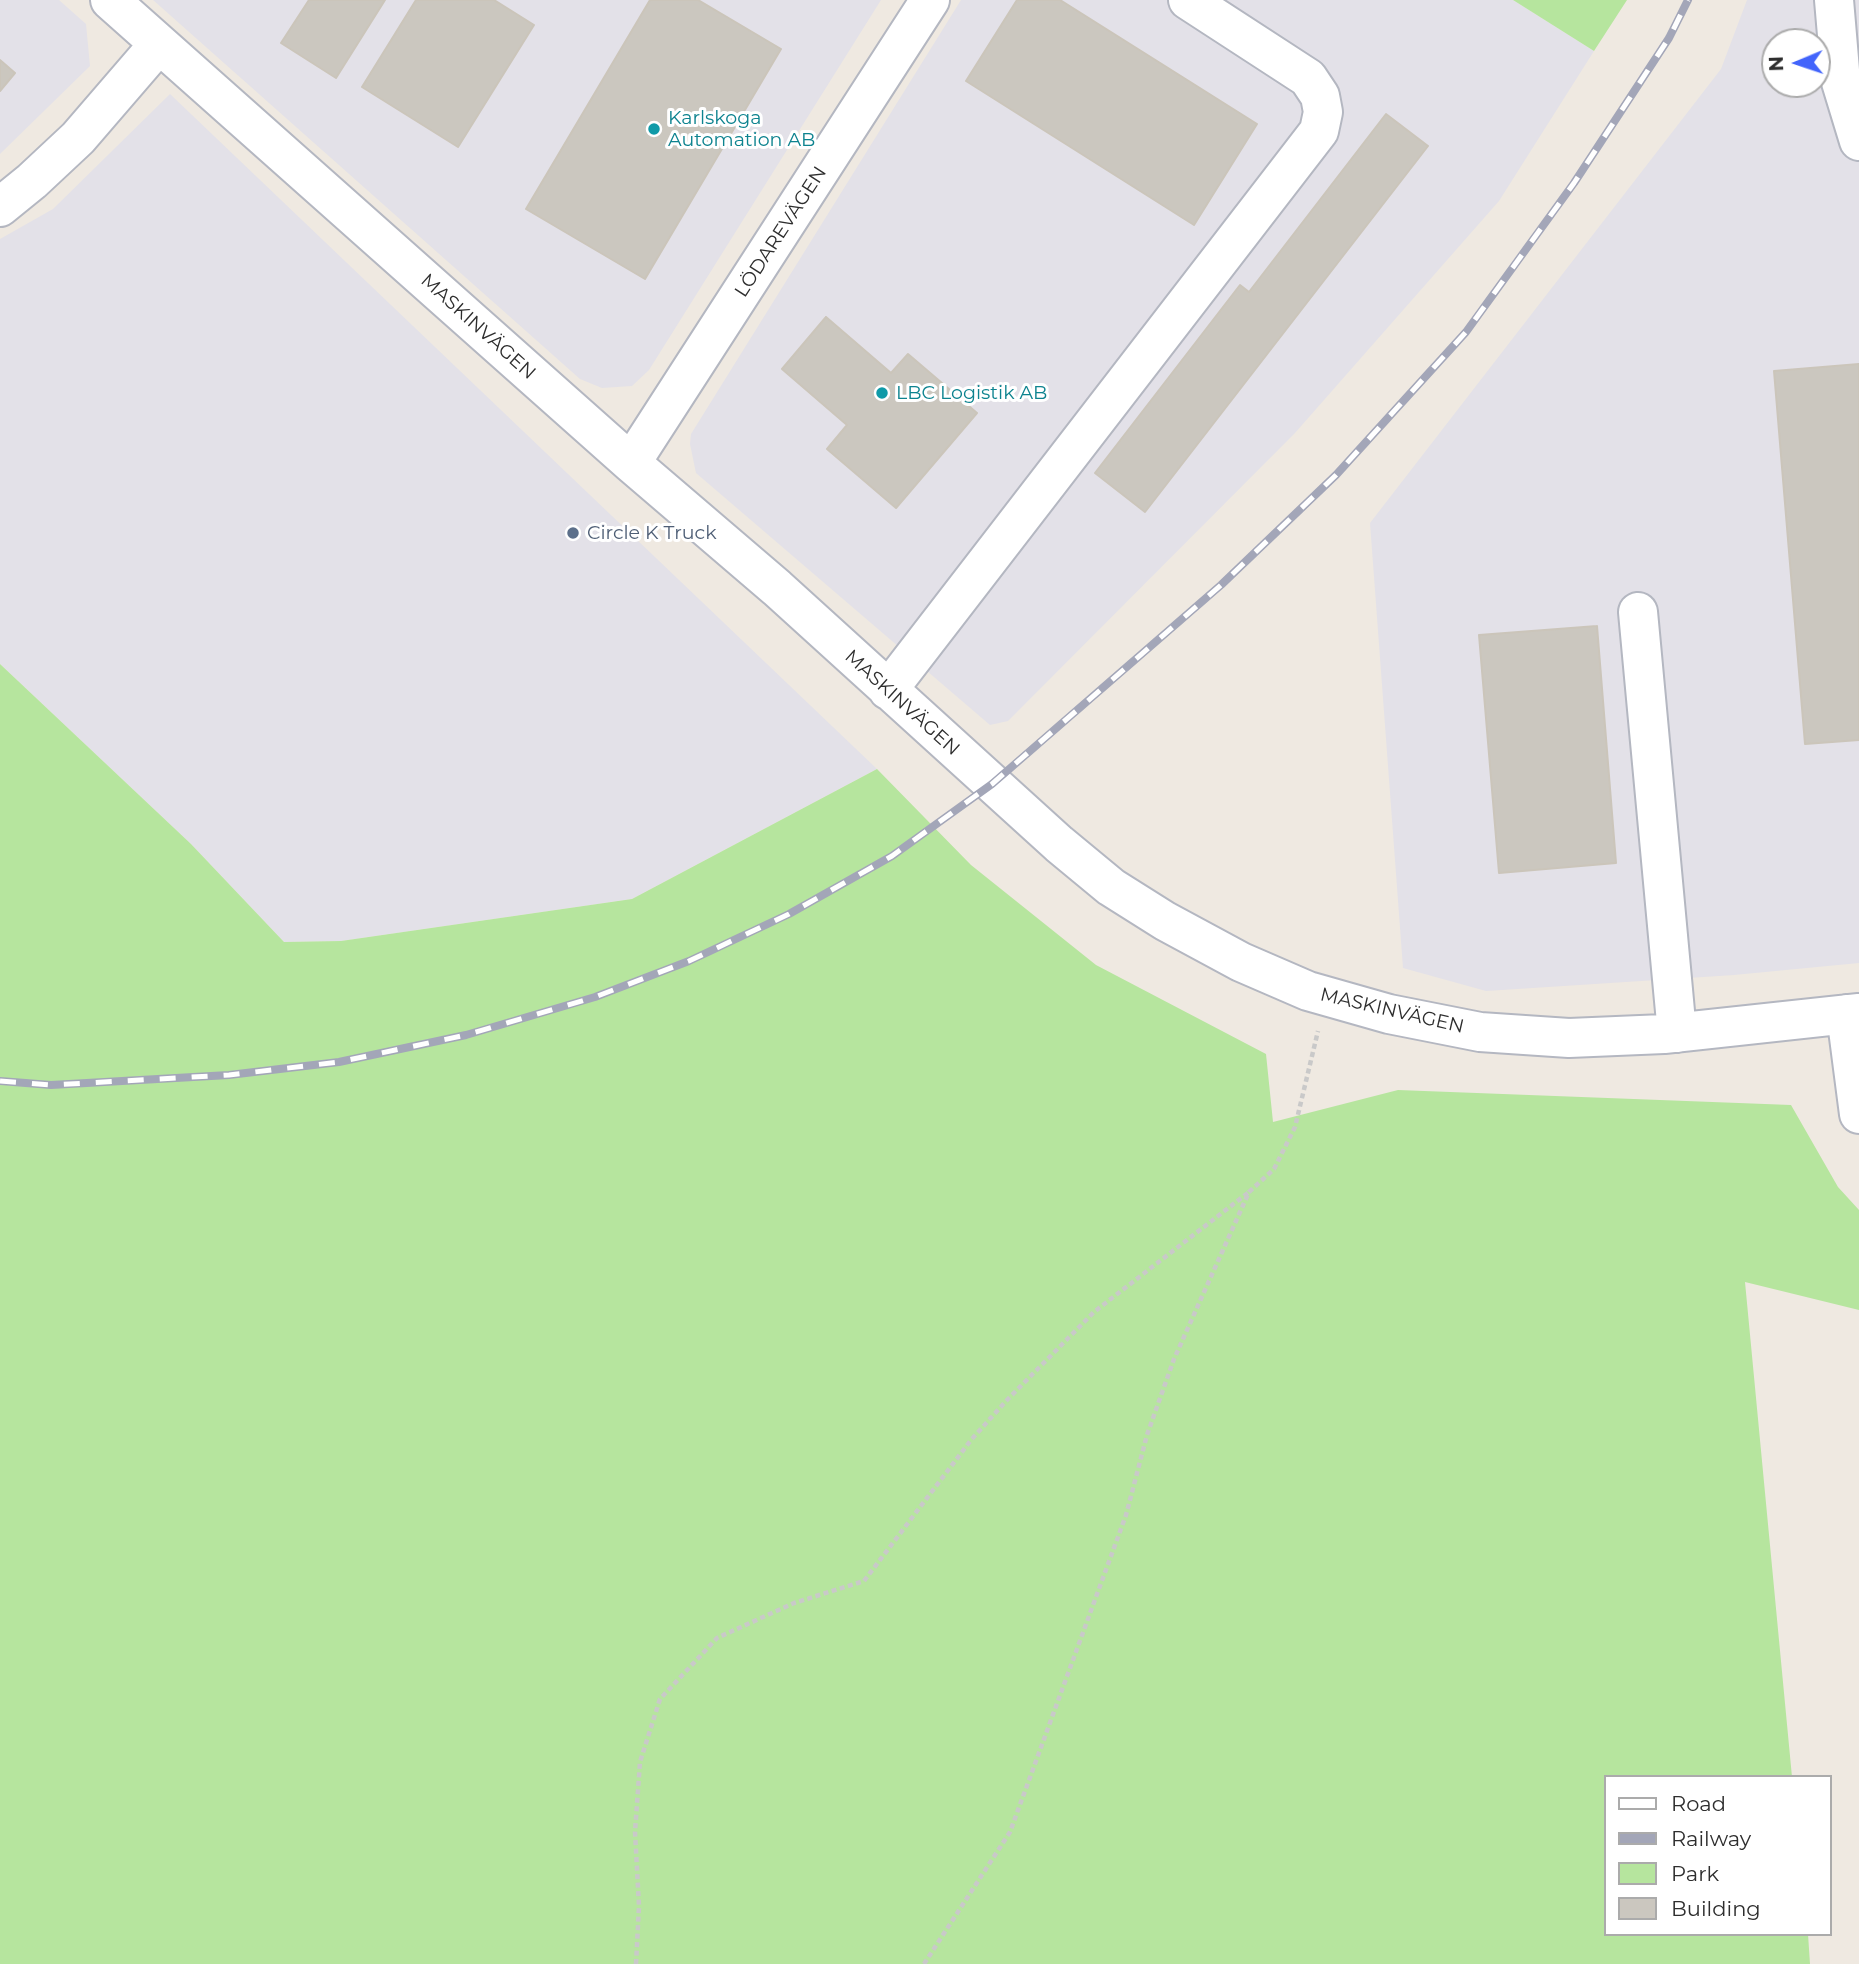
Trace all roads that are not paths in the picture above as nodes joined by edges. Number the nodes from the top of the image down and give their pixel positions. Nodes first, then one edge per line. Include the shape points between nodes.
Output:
1 (110, 0) edge
2 (930, 0) edge
3 (1188, 0) edge
4 (1834, 0) edge
5 (159, 44) junction
6 (1859, 141) edge
7 (0, 207) edge
8 (631, 463) junction
9 (1638, 612) dead end
10 (888, 690) junction
11 (1852, 1014) edge
12 (1677, 1032) junction
13 (1859, 1114) edge

1 - 5 street, MASKINVÄGEN
2 - 8 street, LÖDAREVÄGEN
3 - 10 street via 1307,78 1320,96 1319,131
4 - 6 street via 1841,82
5 - 7 street via 78,138
5 - 8 street, MASKINVÄGEN
8 - 10 street, MASKINVÄGEN
9 - 12 street
10 - 12 street, MASKINVÄGEN via 1111,887 1241,962 1308,991 1389,1014 1480,1032 1569,1038
11 - 12 street, MASKINVÄGEN
11 - 13 street

